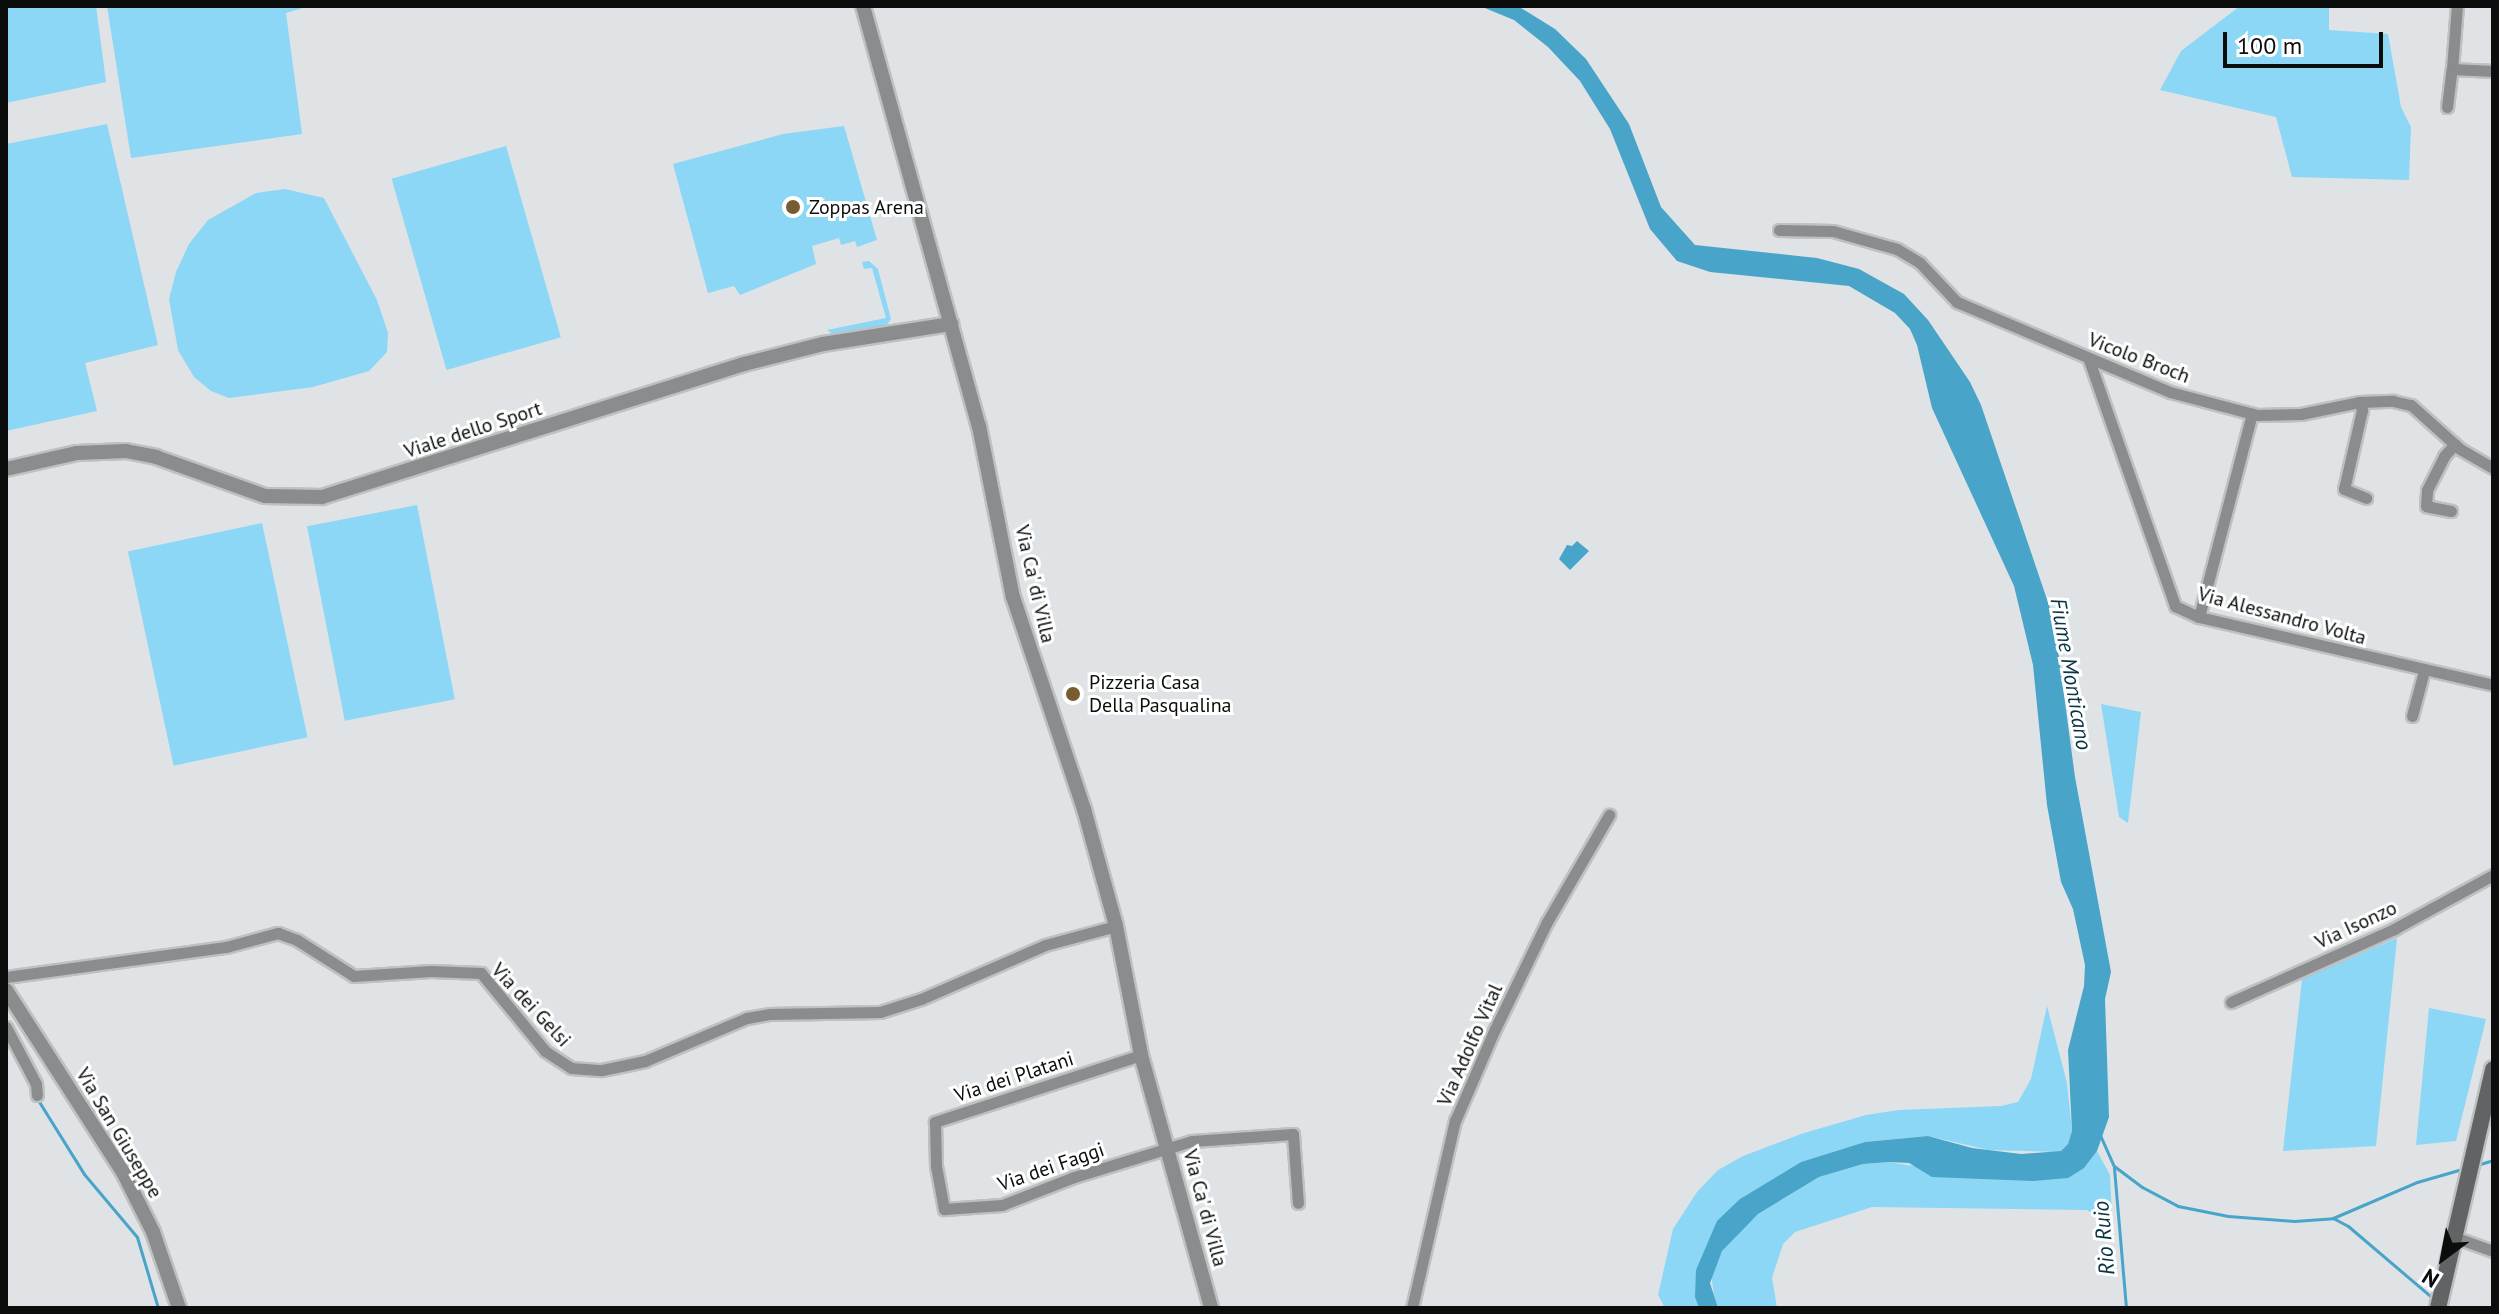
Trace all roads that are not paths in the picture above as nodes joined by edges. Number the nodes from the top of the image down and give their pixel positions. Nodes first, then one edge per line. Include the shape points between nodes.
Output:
1 (863, 6) edge
2 (2457, 6) edge
3 (2452, 69) junction
4 (2493, 71) edge
5 (2447, 107) dead end
6 (1779, 230) dead end
7 (951, 324) junction
8 (2089, 360) junction
9 (2359, 402) junction
10 (2252, 414) junction
11 (2455, 444) junction
12 (2493, 468) edge
13 (6, 469) edge
14 (2366, 498) dead end
15 (2451, 511) dead end
16 (2199, 617) junction
17 (2424, 671) junction
18 (2493, 685) edge
19 (2412, 716) dead end
20 (1609, 815) dead end
21 (2493, 875) edge
22 (1116, 926) junction
23 (6, 977) edge
24 (6, 990) edge
25 (2231, 1002) dead end
26 (6, 1027) edge
27 (32, 1029) junction
28 (1141, 1055) junction
29 (2493, 1069) edge
30 (37, 1095) dead end
31 (1169, 1149) junction
32 (1298, 1203) dead end
33 (944, 1209) joint
34 (2454, 1237) junction
35 (2493, 1251) edge
36 (179, 1308) edge
37 (1211, 1308) edge
38 (1412, 1308) edge
39 (2438, 1308) edge

1 - 7 street, Via Ca' di Villa
2 - 3 street
3 - 4 street
3 - 5 street
6 - 8 street, Vicolo Broch via 1833,231 1897,249 1920,263 1957,302
7 - 13 street, Viale dello Sport via 823,344 744,364 322,497 265,496 126,451 77,453
7 - 22 street, Via Ca' di Villa via 993,487 1013,597 1084,809
8 - 10 street, Vicolo Broch via 2170,392
8 - 16 street, Via Alessandro Volta via 2175,606
9 - 10 street, Vicolo Broch via 2301,414
9 - 11 street, Vicolo Broch via 2411,405
9 - 14 street via 2362,410 2344,489
10 - 16 street
11 - 12 street, Vicolo Broch
11 - 15 street via 2427,490 2426,506
16 - 17 street, Via Alessandro Volta
17 - 18 street, Via Alessandro Volta
17 - 19 street
20 - 38 street, Via Adolfo Vital via 1547,922 1455,1121
21 - 25 street, Via Isonzo via 2394,929
22 - 23 street, Via dei Gelsi via 1045,945 880,1012 747,1018 645,1061 602,1070 571,1068 545,1051 481,973 354,976 278,933 226,947
22 - 28 street, Via Ca' di Villa
23 - 27 street, Via San Giuseppe
24 - 27 street, Via San Giuseppe
26 - 30 street
27 - 36 street, Via San Giuseppe via 138,1198
28 - 31 street, Via Ca' di Villa
28 - 33 street, Via dei Platani via 935,1122
29 - 34 main road
31 - 32 street, Via dei Faggi via 1192,1141 1293,1134
31 - 33 street, Via dei Faggi via 1002,1205
31 - 37 street, Via Ca' di Villa
34 - 35 street
34 - 39 main road

